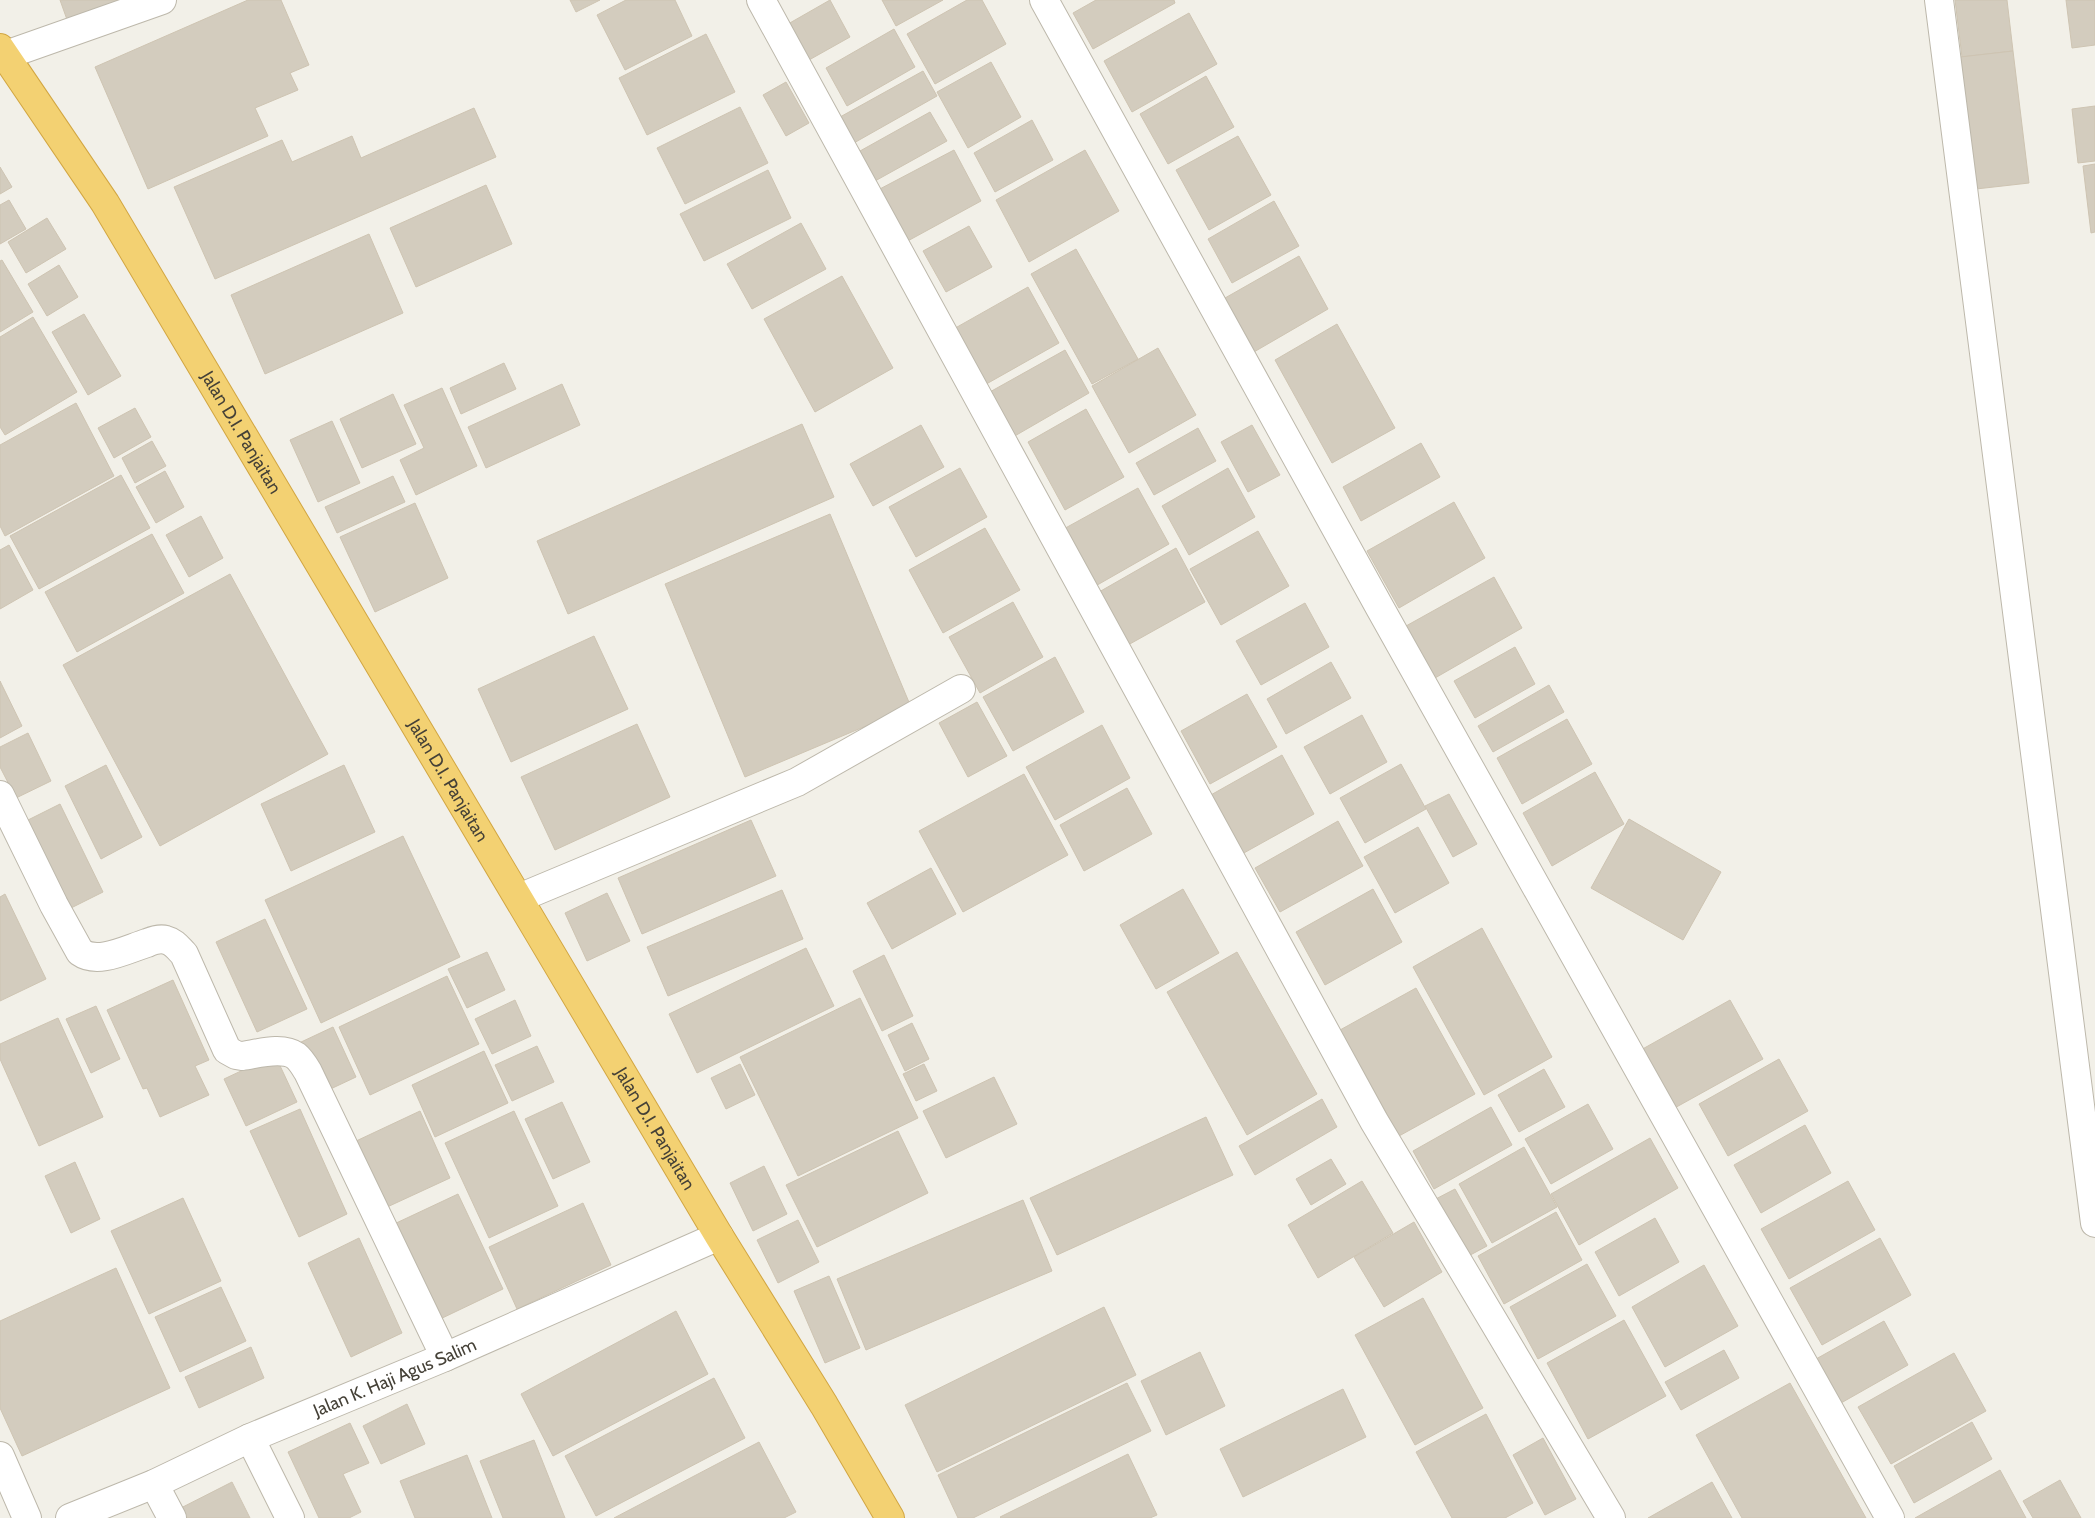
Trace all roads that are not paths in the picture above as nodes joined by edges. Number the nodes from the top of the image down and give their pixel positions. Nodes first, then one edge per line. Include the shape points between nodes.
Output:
1 (162, 0) edge
2 (761, 0) edge
3 (1044, 0) edge
4 (1940, 0) edge
5 (3, 51) edge
6 (961, 689) dead end
7 (0, 795) edge
8 (519, 898) junction
9 (2095, 1222) edge
10 (719, 1236) junction
11 (445, 1357) junction
12 (250, 1438) junction
13 (0, 1456) edge
14 (154, 1484) junction
15 (27, 1518) edge
16 (70, 1518) edge
17 (172, 1518) edge
18 (290, 1518) edge
19 (890, 1518) edge
20 (1611, 1518) edge
21 (1890, 1518) edge

1 - 5 street
2 - 20 street via 1374,1121
3 - 21 street
4 - 9 street
5 - 8 highway, Jalan D.I. Panjaitan via 105,203
6 - 8 street via 797,782
7 - 11 street via 80,952 86,956 102,956 155,940 166,940 184,954 227,1050 242,1056 281,1052 295,1055 301,1061
8 - 10 highway, Jalan D.I. Panjaitan
10 - 11 street, Jalan K. Haji Agus Salim
10 - 19 highway, Jalan D.I. Panjaitan
11 - 12 street, Jalan K. Haji Agus Salim
12 - 14 street, Jalan K. Haji Agus Salim
12 - 18 street
13 - 15 street
14 - 16 street, Jalan K. Haji Agus Salim
14 - 17 street

